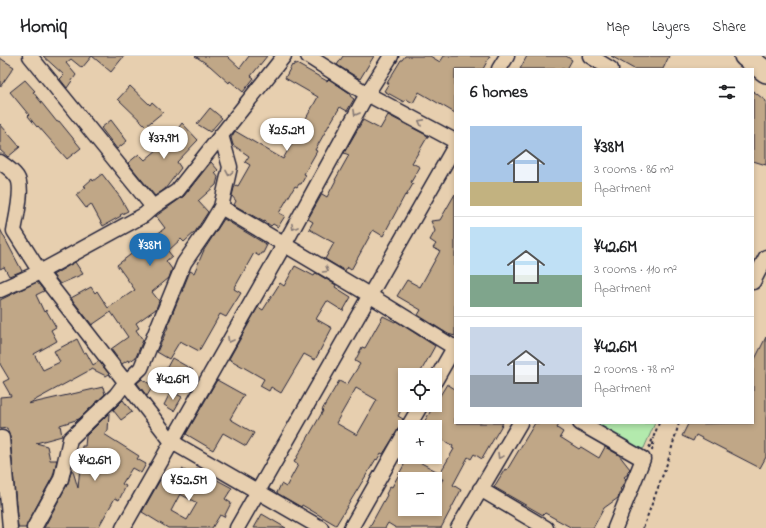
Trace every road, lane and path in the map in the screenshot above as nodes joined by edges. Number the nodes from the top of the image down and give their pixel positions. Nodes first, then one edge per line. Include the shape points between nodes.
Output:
1 (30, 56) edge
2 (284, 56) edge
3 (308, 56) edge
4 (391, 56) edge
5 (507, 56) edge
6 (590, 56) edge
7 (745, 56) edge
8 (500, 68) edge
9 (610, 68) edge
10 (766, 72) edge
11 (368, 94) junction
12 (221, 135) junction
13 (454, 140) edge
14 (454, 148) edge
15 (0, 162) edge
16 (153, 207) junction
17 (221, 207) junction
18 (284, 245) junction
19 (766, 257) edge
20 (40, 272) junction
21 (754, 280) edge
22 (0, 290) edge
23 (369, 296) junction
24 (454, 346) edge
25 (454, 349) edge
26 (442, 369) edge
27 (125, 383) junction
28 (519, 424) edge
29 (582, 424) edge
30 (659, 424) edge
31 (679, 424) edge
32 (0, 438) edge
33 (172, 442) junction
34 (398, 445) edge
35 (643, 459) junction
36 (480, 489) junction
37 (258, 491) junction
38 (10, 528) edge
39 (34, 528) edge
40 (123, 528) edge
41 (237, 528) edge
42 (321, 528) edge
43 (351, 528) edge
44 (458, 528) edge
45 (546, 528) edge
46 (615, 528) edge
47 (643, 528) edge

1 - 16 street
2 - 12 street
3 - 11 street
4 - 11 street
5 - 8 street
6 - 9 street
7 - 10 highway
13 -> 11 street
11 -> 18 street
12 - 16 street via 177,191
12 -> 17 street via 230,167
14 - 23 street
15 - 20 street via 18,178 20,190 14,231
16 - 20 street via 144,215
17 - 18 street
17 - 27 street via 184,263 141,368
18 -> 23 street
18 -> 33 street
19 - 21 street
20 - 22 street
20 - 27 street
23 - 24 street
23 - 37 street
25 - 26 street
27 - 33 street
27 - 39 street via 70,439 61,480
28 -> 36 street
29 - 35 street
30 - 35 path
31 - 47 path
32 - 38 street
33 - 37 street
33 - 40 street
34 - 43 street
35 - 46 street
36 - 44 street
36 - 45 street
37 - 41 street
37 - 42 street

